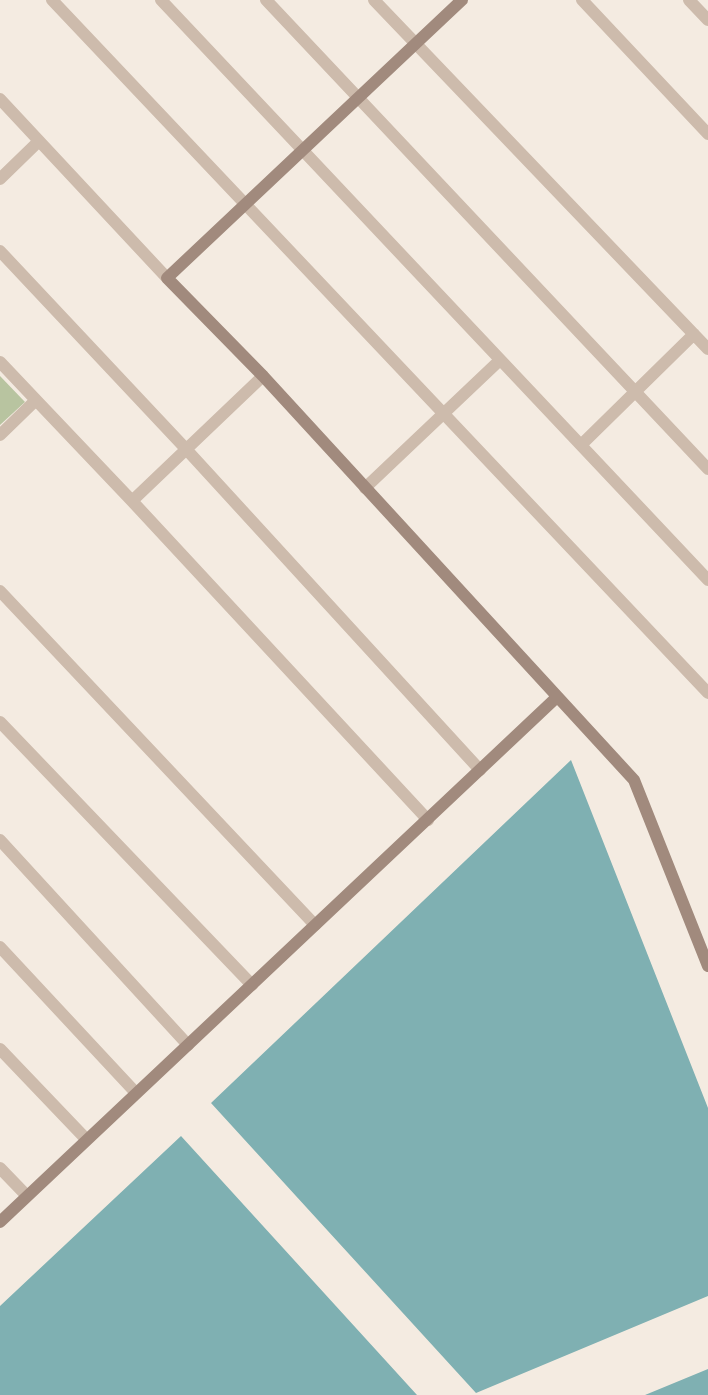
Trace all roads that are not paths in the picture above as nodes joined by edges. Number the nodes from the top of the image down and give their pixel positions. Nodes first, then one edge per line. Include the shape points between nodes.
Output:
1 (52, 0) edge
2 (161, 0) edge
3 (266, 0) edge
4 (374, 0) edge
5 (462, 0) edge
6 (582, 0) edge
7 (689, 0) edge
8 (708, 20) edge
9 (416, 44) junction
10 (358, 97) junction
11 (0, 99) edge
12 (708, 134) edge
13 (39, 141) junction
14 (302, 149) junction
15 (0, 179) edge
16 (245, 203) junction
17 (0, 251) edge
18 (167, 278) junction
19 (703, 339) edge
20 (500, 360) junction
21 (0, 362) edge
22 (263, 376) junction
23 (635, 392) junction
24 (36, 400) junction
25 (444, 414) junction
26 (0, 435) edge
27 (581, 445) junction
28 (186, 449) junction
29 (708, 469) edge
30 (365, 488) junction
31 (132, 501) junction
32 (708, 580) edge
33 (0, 592) edge
34 (708, 693) edge
35 (557, 697) junction
36 (0, 722) edge
37 (480, 770) junction
38 (428, 820) junction
39 (0, 840) edge
40 (315, 925) junction
41 (0, 947) edge
42 (708, 966) edge
43 (252, 985) junction
44 (188, 1045) junction
45 (0, 1049) edge
46 (136, 1093) junction
47 (86, 1140) junction
48 (0, 1168) edge
49 (27, 1196) junction
50 (0, 1222) edge

1 - 16 street
2 - 14 street
3 - 10 street
4 - 9 street
5 - 9 street
6 - 12 street
7 - 8 street
9 - 10 street
9 - 19 street
10 - 14 street
10 - 23 street
11 - 13 street
13 - 15 street
13 - 18 street
14 - 16 street
14 - 20 street
16 - 18 street
16 - 25 street
17 - 28 street
18 - 22 street
19 - 23 street
20 - 25 street
20 - 27 street
21 - 24 street
22 - 28 street
22 - 30 street
23 - 27 street
23 - 29 street
24 - 26 street
24 - 31 street
25 - 30 street
25 - 34 street
27 - 32 street
28 - 31 street
28 - 37 street
30 - 35 street
31 - 38 street
33 - 40 street
35 - 37 street
35 - 42 street via 634,780
36 - 43 street
37 - 38 street
38 - 40 street
39 - 44 street
40 - 43 street
41 - 46 street
43 - 44 street
44 - 46 street
45 - 47 street
46 - 47 street
47 - 49 street
48 - 49 street
49 - 50 street

